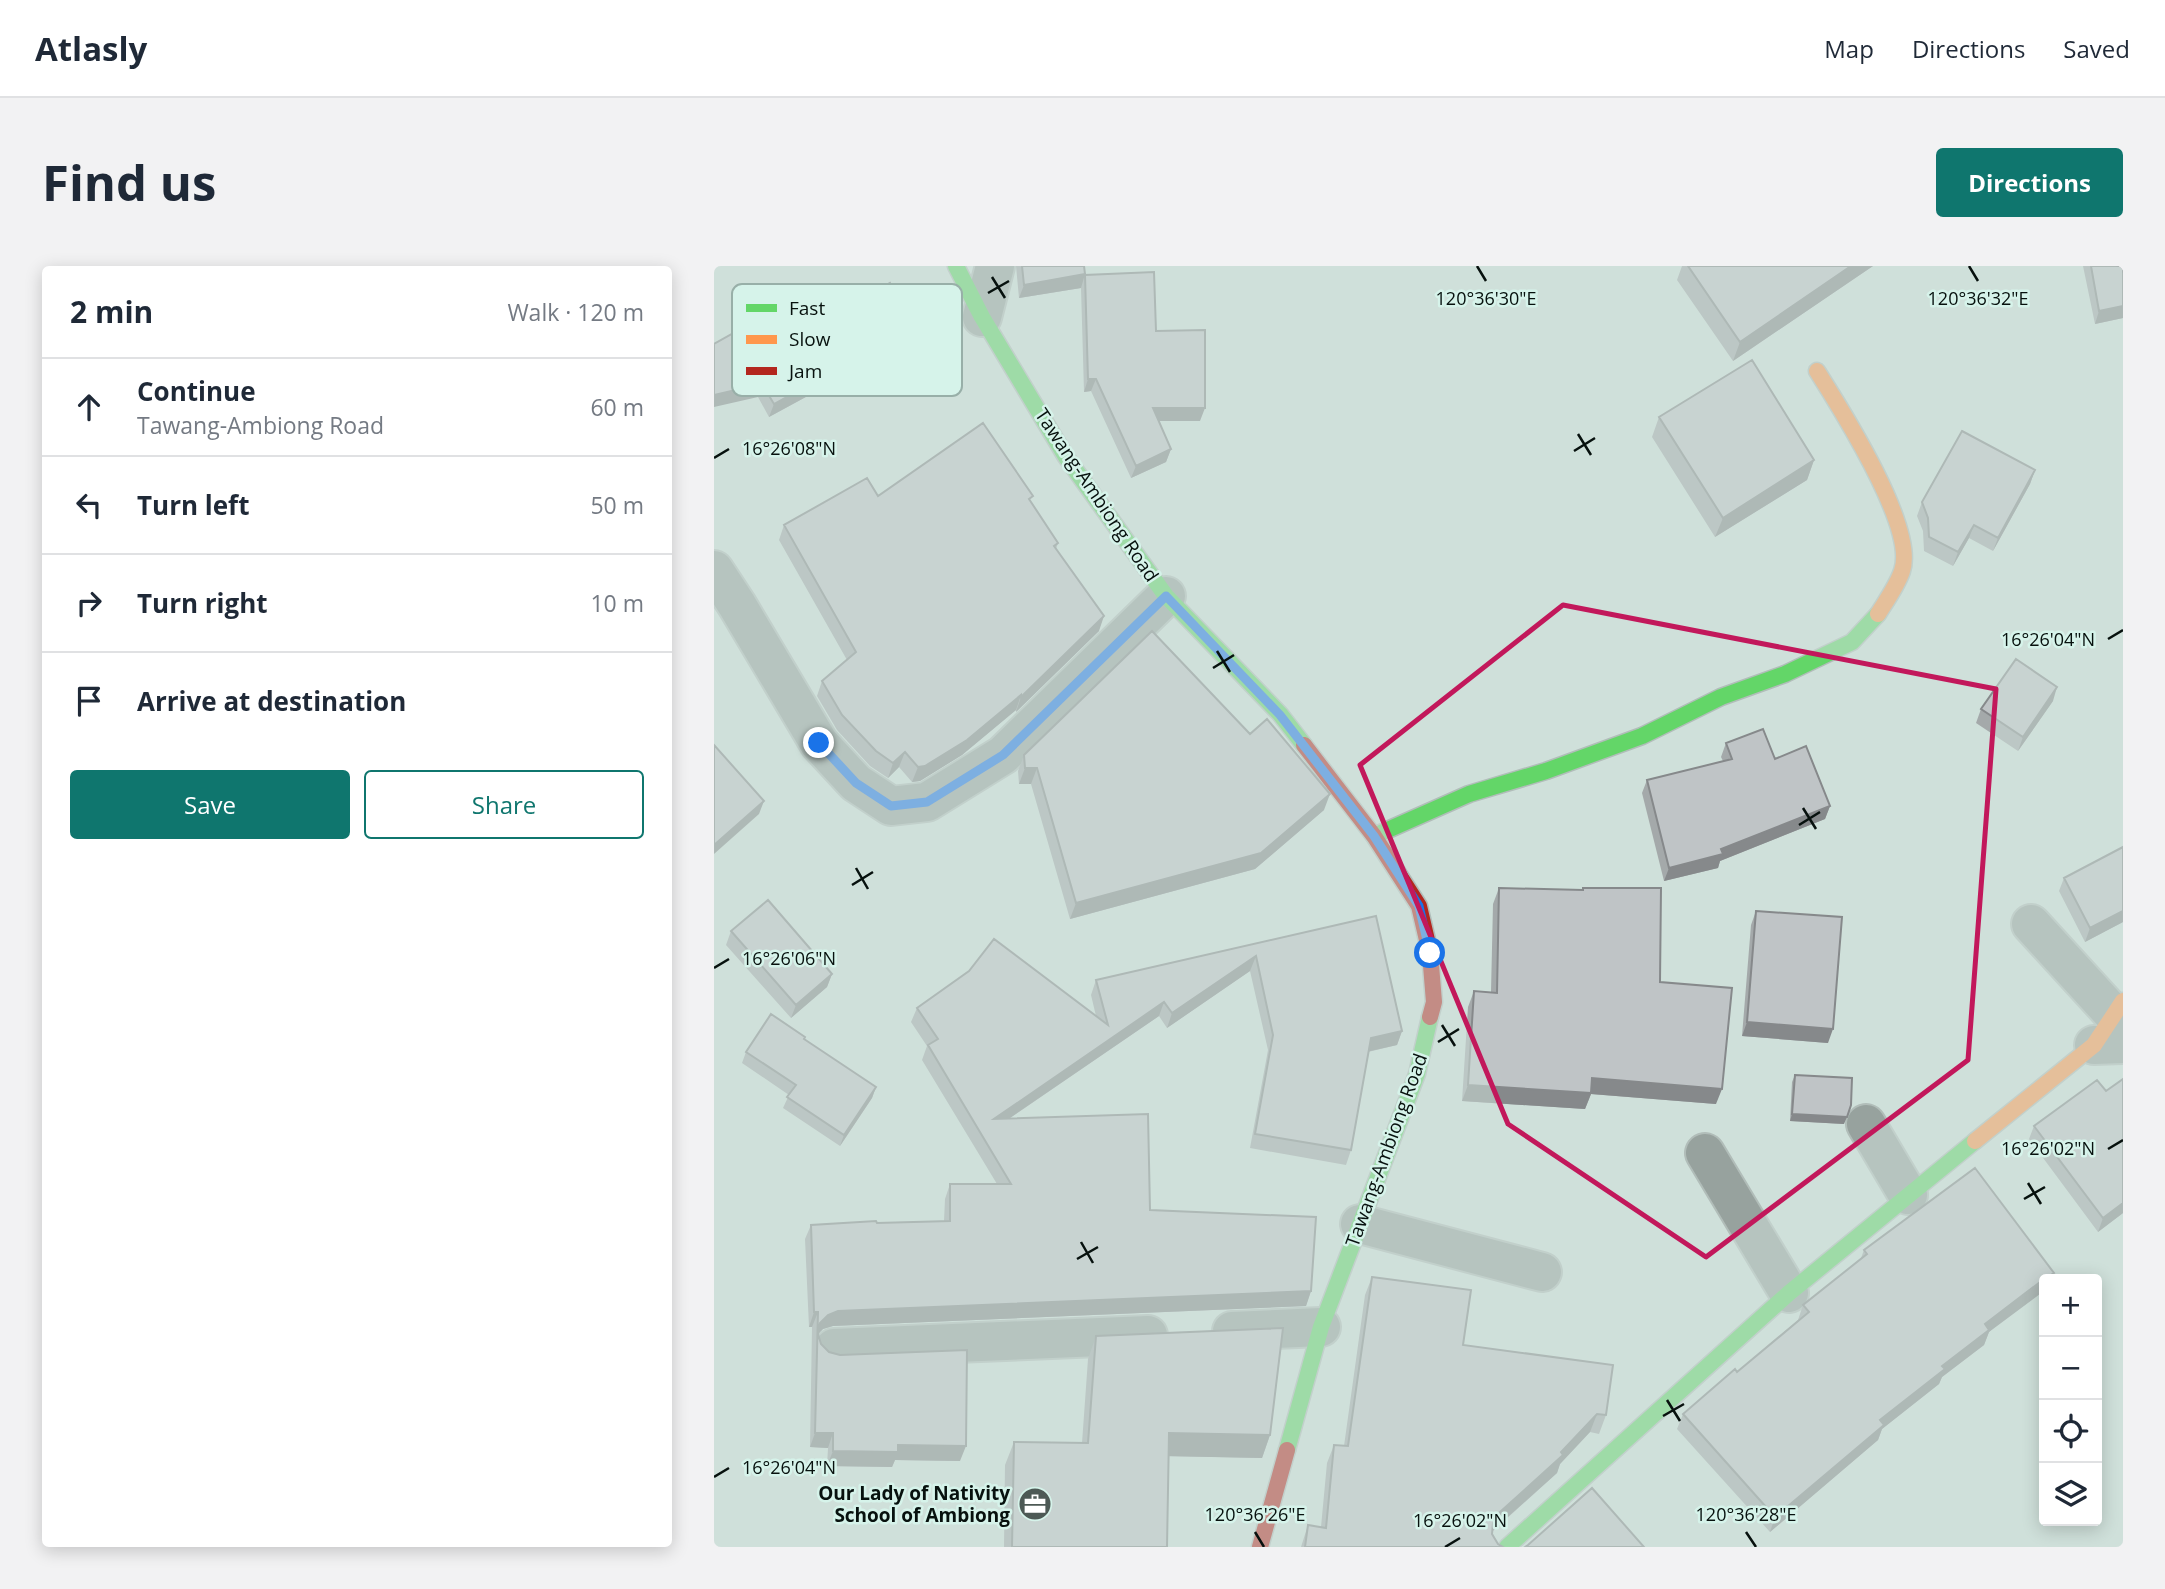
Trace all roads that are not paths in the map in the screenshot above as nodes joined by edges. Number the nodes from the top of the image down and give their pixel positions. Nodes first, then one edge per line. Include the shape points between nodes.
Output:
1 (956, 266) edge
2 (995, 266) edge
3 (982, 317) junction
4 (1817, 371) dead end
5 (714, 570) edge
6 (1166, 596) junction
7 (1374, 836) junction
8 (2031, 924) dead end
9 (2114, 1027) edge
10 (1866, 1124) dead end
11 (1705, 1153) dead end
12 (1908, 1195) junction
13 (1360, 1224) junction
14 (1542, 1272) dead end
15 (1789, 1293) junction
16 (1321, 1327) junction
17 (834, 1348) dead end
18 (1260, 1547) edge
19 (1507, 1547) edge

1 - 3 street, Tawang-Ambiong Road
2 - 3 street
3 - 6 street, Tawang-Ambiong Road via 1066,457
4 - 7 street via 1866,454 1902,538 1903,570 1876,618 1852,642 1785,674 1642,736 1469,794
5 - 6 street via 819,743 856,783 891,806 927,802 1003,755
6 - 7 street, Tawang-Ambiong Road via 1280,715
7 - 13 street, Tawang-Ambiong Road via 1419,906 1430,953 1434,1002 1417,1074
8 - 9 street
9 - 12 street
10 - 12 street
11 - 15 street
12 - 15 street
13 - 14 street
13 - 16 street, Tawang-Ambiong Road
15 - 19 street
16 - 17 street
16 - 18 street, Tawang-Ambiong Road

